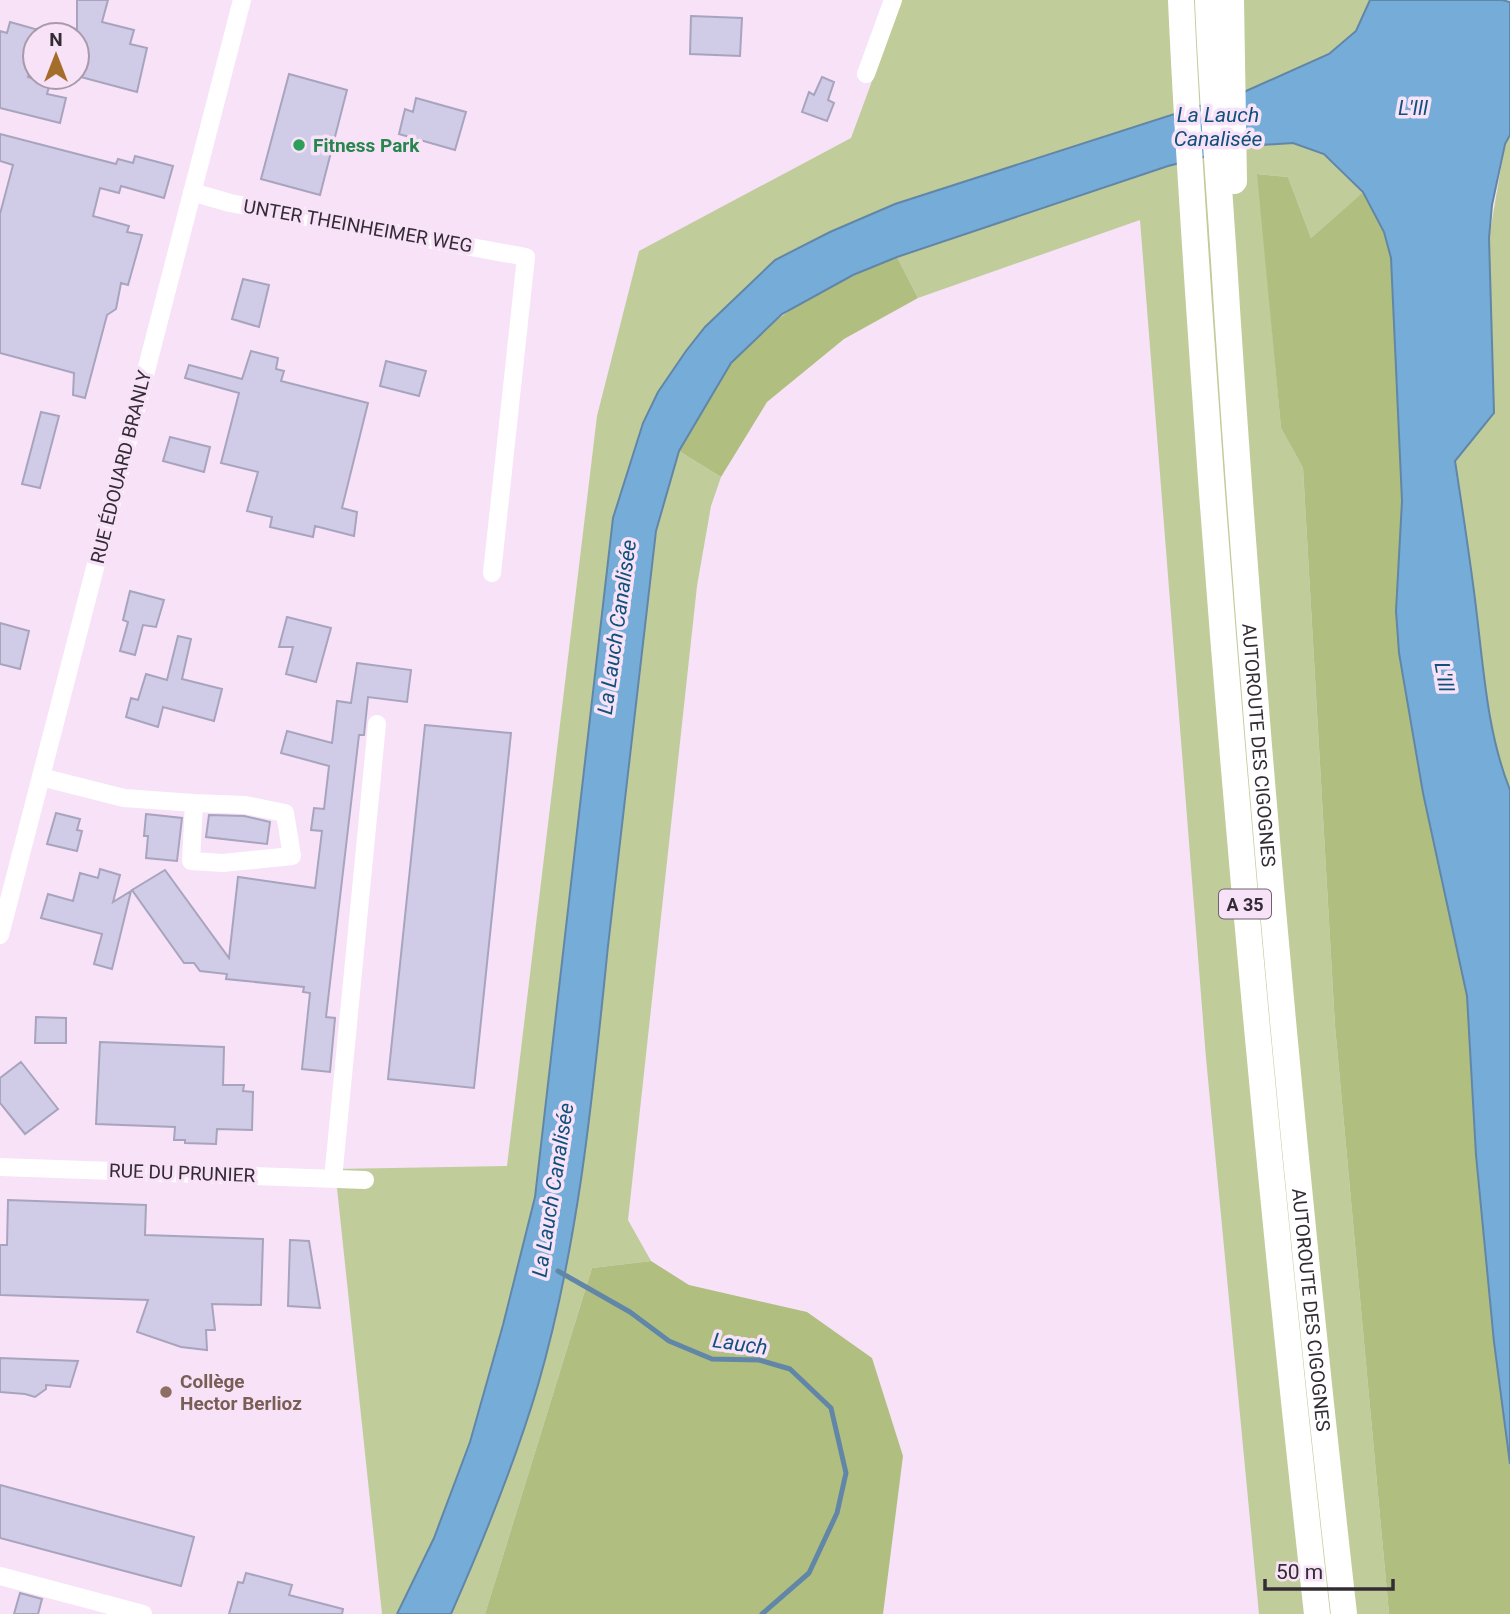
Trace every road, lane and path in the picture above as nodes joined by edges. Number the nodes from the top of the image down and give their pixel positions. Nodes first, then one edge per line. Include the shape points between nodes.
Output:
1 (242, 0) edge
2 (893, 0) edge
3 (1181, 0) edge
4 (1208, 0) edge
5 (1231, 0) edge
6 (866, 74) dead end
7 (1221, 79) junction
8 (192, 192) junction
9 (492, 573) dead end
10 (377, 724) dead end
11 (41, 777) junction
12 (194, 803) junction
13 (8, 874) edge
14 (0, 935) edge
15 (0, 1167) edge
16 (332, 1179) junction
17 (365, 1180) dead end
18 (0, 1576) edge
19 (143, 1614) edge
20 (1317, 1614) edge
21 (1344, 1614) edge

1 - 8 street, RUE ÉDOUARD BRANLY
2 - 6 street
3 - 20 highway, AUTOROUTE DES CIGOGNES / A 35 via 1245,915
4 - 7 highway
5 - 7 highway
7 - 21 highway, AUTOROUTE DES CIGOGNES / A 35 via 1226,183 1238,255 1225,281 1272,914
8 - 9 street, UNTER THEINHEIMER WEG via 230,203 526,257
8 - 11 street, RUE ÉDOUARD BRANLY
10 - 16 street
11 - 12 street via 124,798
11 - 13 street, RUE ÉDOUARD BRANLY
12 - 12 street via 191,861 223,863 292,856 285,813 245,805
13 - 14 street, RUE ÉDOUARD BRANLY
15 - 16 street, RUE DU PRUNIER
16 - 17 street, RUE DU PRUNIER
18 - 19 street

